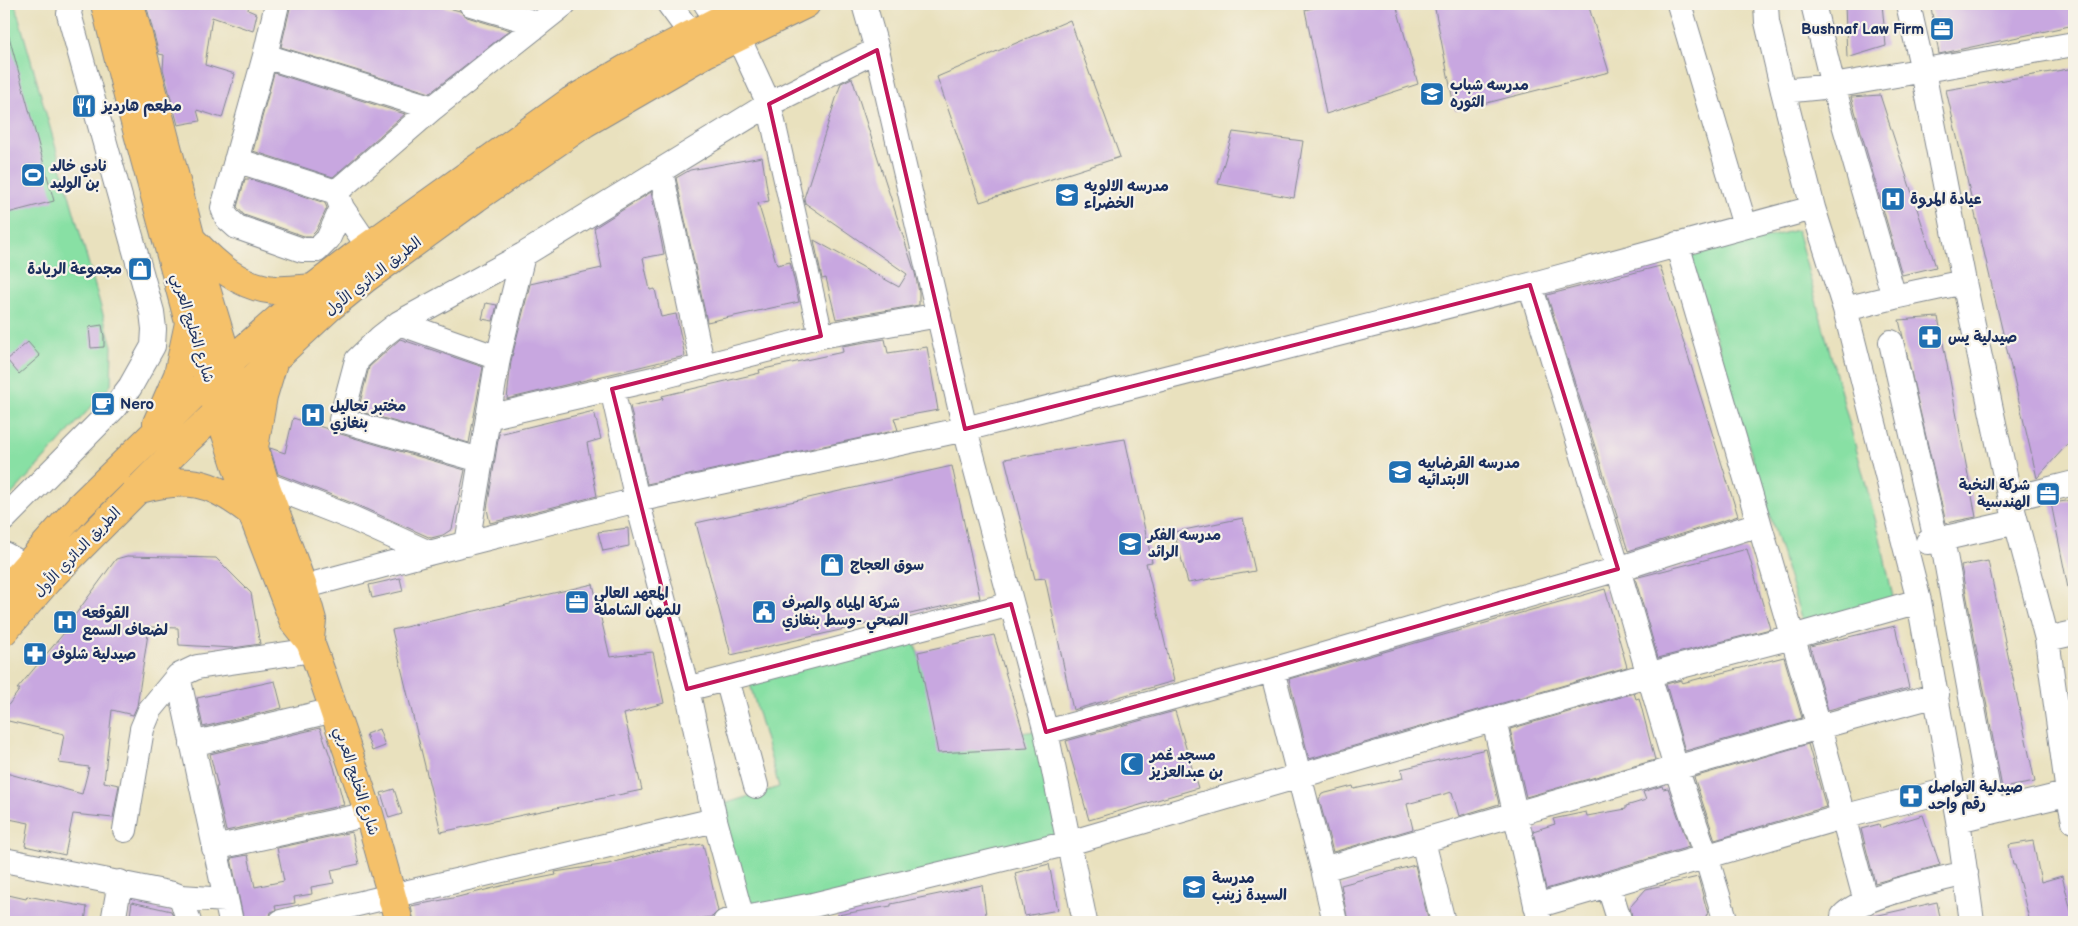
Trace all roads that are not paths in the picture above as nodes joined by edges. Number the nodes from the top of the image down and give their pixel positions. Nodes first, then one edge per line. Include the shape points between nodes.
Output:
1 (71, 4) edge
2 (104, 4) edge
3 (130, 4) edge
4 (277, 4) edge
5 (471, 4) edge
6 (564, 4) edge
7 (670, 4) edge
8 (750, 4) edge
9 (806, 4) edge
10 (864, 4) edge
11 (1679, 4) edge
12 (1813, 4) edge
13 (1908, 4) edge
14 (1763, 10) edge
15 (711, 12) edge
16 (539, 24) junction
17 (690, 34) junction
18 (738, 37) junction
19 (2074, 44) edge
20 (877, 50) junction
21 (265, 56) junction
22 (1924, 71) junction
23 (1833, 86) junction
24 (1784, 91) junction
25 (769, 104) junction
26 (433, 108) junction
27 (236, 160) junction
28 (661, 172) junction
29 (339, 200) junction
30 (1814, 208) junction
31 (1745, 226) junction
32 (191, 239) junction
33 (1677, 244) junction
34 (368, 246) junction
35 (524, 255) junction
36 (1964, 282) junction
37 (1530, 285) junction
38 (313, 288) junction
39 (1894, 297) junction
40 (1845, 309) junction
41 (939, 315) junction
42 (189, 322) junction
43 (399, 323) junction
44 (822, 336) junction
45 (1891, 342) dead end
46 (498, 358) junction
47 (273, 362) junction
48 (703, 367) junction
49 (218, 372) junction
50 (612, 389) junction
51 (228, 402) junction
52 (488, 417) junction
53 (965, 429) junction
54 (151, 436) junction
55 (254, 449) junction
56 (480, 460) junction
57 (2074, 482) edge
58 (265, 484) junction
59 (136, 490) junction
60 (2010, 499) junction
61 (637, 500) junction
62 (252, 513) junction
63 (4, 519) edge
64 (2016, 522) junction
65 (1759, 524) junction
66 (1939, 539) junction
67 (467, 544) junction
68 (1906, 547) junction
69 (428, 553) junction
70 (15, 560) edge
71 (1618, 569) junction
72 (303, 587) junction
73 (4, 591) edge
74 (1919, 601) junction
75 (1011, 604) junction
76 (4, 631) edge
77 (2074, 633) edge
78 (1792, 637) junction
79 (2046, 639) junction
80 (312, 646) junction
81 (1272, 670) junction
82 (1647, 675) junction
83 (178, 676) junction
84 (727, 679) junction
85 (687, 689) junction
86 (1936, 695) junction
87 (334, 710) junction
88 (1494, 720) junction
89 (1819, 727) junction
90 (1046, 732) junction
91 (192, 744) junction
92 (1676, 768) junction
93 (1300, 776) junction
94 (756, 786) dead end
95 (1953, 789) junction
96 (2071, 792) edge
97 (1992, 812) junction
98 (369, 814) junction
99 (1515, 815) junction
100 (1842, 817) junction
101 (716, 820) junction
102 (1958, 820) junction
103 (2074, 821) edge
104 (125, 830) dead end
105 (1424, 841) junction
106 (1069, 843) junction
107 (214, 848) junction
108 (1706, 856) junction
109 (4, 860) edge
110 (1323, 869) junction
111 (1966, 873) junction
112 (120, 882) junction
113 (1608, 884) junction
114 (391, 896) junction
115 (181, 897) junction
116 (1866, 902) junction
117 (229, 911) edge
118 (815, 914) edge
119 (1538, 914) edge
120 (737, 921) edge
121 (113, 922) edge
122 (189, 922) edge
123 (281, 922) edge
124 (399, 922) edge
125 (1085, 922) edge
126 (1335, 922) edge
127 (1443, 922) edge
128 (1620, 922) edge
129 (1726, 922) edge
130 (1843, 922) edge
131 (1972, 922) edge

1 - 63 street via 69,14 152,312 152,346 130,387 114,408
2 - 42 main road, شارع الخليج العربي
3 - 32 main road, شارع الخليج العربي
4 - 21 street
5 - 16 street
6 - 16 street
7 - 17 street
8 - 15 main road, الطريق الدائري الأول
9 - 18 main road, الطريق الدائري الأول
10 - 20 street
11 - 31 street
12 - 23 street
13 - 22 street
14 - 24 street
15 - 17 main road, الطريق الدائري الأول
16 - 26 street
17 - 34 main road, الطريق الدائري الأول via 571,102
18 - 25 street
18 - 47 main road, الطريق الدائري الأول via 585,124 476,198 366,278 329,308
19 - 22 street
20 - 25 street
20 - 41 street
21 - 26 street
21 - 27 street
22 - 23 street
22 - 36 street
23 - 24 street
23 - 39 street
24 - 30 street
25 - 28 street
25 - 44 street
26 - 29 street
27 - 29 street
27 - 29 street via 222,208 237,227 302,250 317,250 328,239
28 - 35 street
28 - 48 street
29 - 34 street
30 - 31 street
30 - 40 street
31 - 33 street
32 - 38 main road via 215,264 236,279 274,290
32 - 49 main road, شارع الخليج العربي
33 - 37 street
33 - 65 street
34 - 38 main road, الطريق الدائري الأول
35 - 43 street
35 - 46 street
36 - 39 street
36 - 60 street
37 - 53 street
37 - 71 street
38 - 49 main road, الطريق الدائري الأول
39 - 40 street
40 - 68 street
41 - 44 street
41 - 53 street
42 - 49 main road, شارع الخليج العربي
42 - 54 main road via 178,375
43 - 46 street
43 - 56 street via 357,360 340,420
44 - 48 street
45 - 66 street
46 - 52 street
47 - 51 main road, الطريق الدائري الأول
47 - 55 main road via 263,396
48 - 50 street
49 - 51 main road, شارع الخليج العربي
49 - 54 main road, الطريق الدائري الأول
50 - 52 street
50 - 61 street
51 - 55 main road, شارع الخليج العربي
51 - 59 main road, الطريق الدائري الأول
51 - 62 main road, شارع الخليج العربي
52 - 56 street
53 - 61 street
53 - 75 street
54 - 70 main road, الطريق الدائري الأول via 80,506
55 - 58 main road, شارع الخليج العربي
56 - 67 street
57 - 60 street
58 - 69 street via 352,518
58 - 72 main road, شارع الخليج العربي
59 - 62 main road via 178,481 200,483 238,502
59 - 76 main road, الطريق الدائري الأول via 47,581
60 - 64 street
61 - 67 street
61 - 85 street
62 - 80 main road, شارع الخليج العربي via 294,622
64 - 66 street
64 - 79 street
65 - 71 street
65 - 78 street
66 - 68 street
66 - 97 street
67 - 69 street
68 - 74 street
69 - 72 street
70 - 73 main road, الطريق الدائري الأول
71 - 81 street
71 - 82 street
72 - 80 main road, شارع الخليج العربي via 312,620
74 - 78 street
74 - 86 street
75 - 84 street
75 - 90 street
77 - 79 street
78 - 82 street
78 - 89 street
79 - 96 street
80 - 83 street via 197,667
80 - 87 main road, شارع الخليج العربي
81 - 90 street
81 - 93 street
82 - 88 street
82 - 92 street
83 - 91 street
83 - 104 street via 150,710 142,730
84 - 85 street
84 - 94 street
85 - 101 street
86 - 89 street
86 - 95 street
87 - 91 street
87 - 98 main road, شارع الخليج العربي
88 - 93 street
88 - 99 street
89 - 92 street
89 - 100 street
90 - 106 street
91 - 107 street
92 - 99 street
92 - 108 street
93 - 106 street
93 - 110 street
95 - 100 street
95 - 102 street
96 - 97 street
96 - 103 street
97 - 102 street
98 - 107 street
98 - 114 main road, شارع الخليج العربي
99 - 105 street
99 - 119 street
100 - 108 street
100 - 116 street
101 - 114 street
101 - 120 street
102 - 111 street
105 - 110 street
105 - 127 street
106 - 118 street
106 - 125 street
107 - 117 street
108 - 113 street
108 - 129 street
109 - 112 street
110 - 126 street
111 - 116 street
111 - 131 street
112 - 115 street
112 - 121 street
113 - 119 street
113 - 128 street
114 - 123 street
114 - 124 main road, شارع الخليج العربي
115 - 117 street
115 - 122 street
116 - 130 street via 1848,910
118 - 120 street

